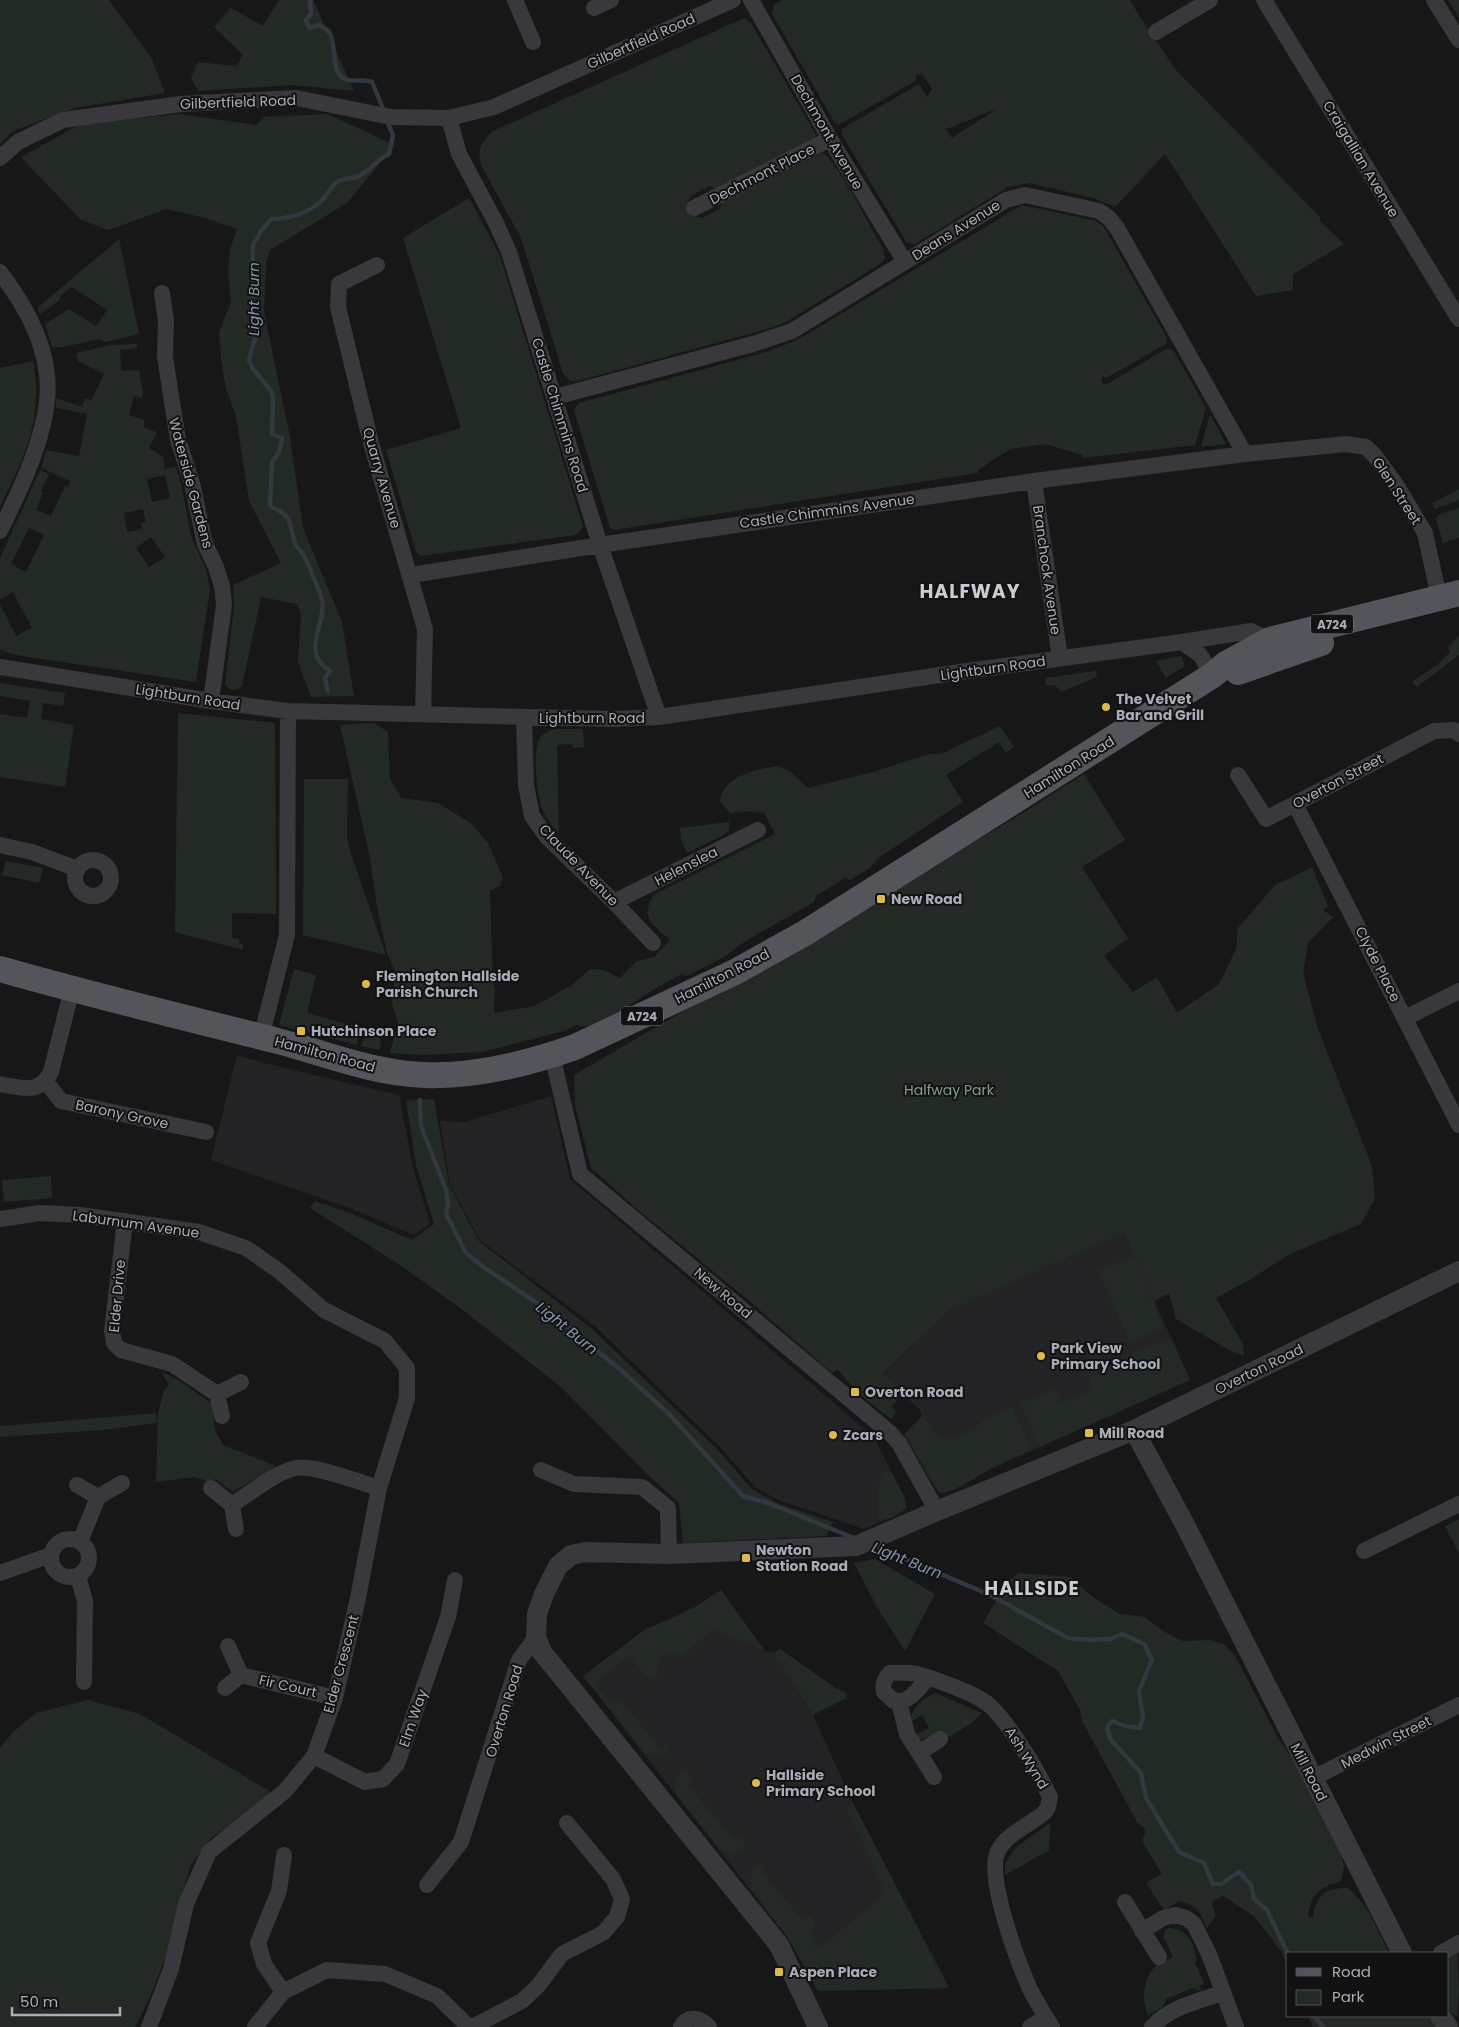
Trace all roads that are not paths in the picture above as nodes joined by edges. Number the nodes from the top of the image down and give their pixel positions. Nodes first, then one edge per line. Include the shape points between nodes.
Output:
1 (515, 0) edge
2 (611, 0) edge
3 (733, 0) edge
4 (751, 0) edge
5 (1210, 0) edge
6 (1264, 0) edge
7 (1434, 0) edge
8 (594, 8) dead end
9 (1156, 32) dead end
10 (1459, 40) edge
11 (533, 42) dead end
12 (450, 118) junction
13 (830, 140) junction
14 (0, 158) edge
15 (694, 208) dead end
16 (905, 262) junction
17 (377, 265) dead end
18 (0, 272) edge
19 (162, 293) dead end
20 (1459, 319) edge
21 (555, 397) junction
22 (1245, 454) junction
23 (1034, 481) junction
24 (0, 531) edge
25 (600, 545) junction
26 (411, 575) junction
27 (1452, 600) edge
28 (1270, 640) junction
29 (1182, 642) junction
30 (1060, 658) junction
31 (0, 667) edge
32 (1213, 675) junction
33 (212, 701) junction
34 (288, 711) junction
35 (423, 714) junction
36 (524, 717) junction
37 (659, 717) junction
38 (1459, 734) edge
39 (1238, 774) dead end
40 (1295, 804) junction
41 (758, 830) dead end
42 (0, 845) edge
43 (77, 869) dead end
44 (614, 902) junction
45 (653, 943) dead end
46 (0, 969) edge
47 (72, 989) junction
48 (1459, 991) edge
49 (1405, 1018) junction
50 (261, 1038) junction
51 (552, 1055) junction
52 (46, 1082) junction
53 (0, 1084) edge
54 (1459, 1125) edge
55 (206, 1132) dead end
56 (0, 1219) edge
57 (125, 1221) junction
58 (1459, 1271) edge
59 (407, 1368) joint
60 (241, 1382) dead end
61 (217, 1394) junction
62 (222, 1416) dead end
63 (1134, 1430) junction
64 (541, 1470) dead end
65 (122, 1484) dead end
66 (77, 1485) dead end
67 (211, 1488) dead end
68 (379, 1488) junction
69 (98, 1497) junction
70 (1459, 1504) edge
71 (232, 1505) junction
72 (937, 1511) junction
73 (236, 1529) dead end
74 (80, 1542) junction
75 (1364, 1551) dead end
76 (668, 1554) junction
77 (51, 1555) junction
78 (0, 1573) edge
79 (78, 1576) junction
80 (455, 1580) dead end
81 (536, 1637) junction
82 (228, 1646) dead end
83 (241, 1675) junction
84 (928, 1678) junction
85 (84, 1682) dead end
86 (225, 1688) dead end
87 (335, 1698) junction
88 (899, 1702) junction
89 (1459, 1705) edge
90 (940, 1739) dead end
91 (919, 1752) junction
92 (314, 1756) junction
93 (934, 1777) dead end
94 (1312, 1778) junction
95 (567, 1823) dead end
96 (284, 1855) dead end
97 (427, 1885) dead end
98 (1125, 1902) dead end
99 (1142, 1931) junction
100 (1459, 1943) edge
101 (1401, 1952) edge
102 (1443, 1952) edge
103 (1159, 1957) dead end
104 (284, 1992) junction
105 (1222, 1993) junction
106 (1049, 2022) edge
107 (148, 2027) edge
108 (256, 2027) edge
109 (471, 2027) edge
110 (681, 2027) edge
111 (709, 2027) edge
112 (818, 2027) edge
113 (1030, 2027) edge
114 (1152, 2027) edge
115 (1236, 2027) edge

1 - 11 street
2 - 8 street
3 - 12 street, Gilbertfield Road via 494,107
4 - 13 street, Dechmont Avenue
5 - 9 street
6 - 20 street, Craigallian Avenue
7 - 10 street
12 - 14 street, Gilbertfield Road via 391,117 296,98 181,104 63,120 18,142
12 - 21 street, Castle Chimmins Road via 459,154 509,252
13 - 15 street, Dechmont Place
13 - 16 street, Dechmont Avenue
16 - 21 street, Deans Avenue via 792,331
16 - 22 street, Deans Avenue via 1012,198 1025,195 1098,211 1110,218 1117,228
17 - 26 street, Quarry Avenue via 339,284 338,307 371,444
18 - 24 street via 27,311 39,339 48,376 46,405 35,455
19 - 33 street, Waterside Gardens via 166,321 165,356 178,440 192,483 205,544 222,586 224,605
21 - 25 street, Castle Chimmins Road
22 - 23 street, Castle Chimmins Avenue
22 - 27 street, Glen Street via 1346,444 1366,447 1397,486 1424,533
23 - 25 street, Castle Chimmins Avenue
23 - 30 street, Branchock Avenue
25 - 26 street, Castle Chimmins Avenue
25 - 37 street, Castle Chimmins Road
26 - 35 street, Quarry Avenue via 425,629
27 - 28 main road, Hamilton Road / A724
27 - 32 main road, Hamilton Road / A724 via 1229,675
28 - 29 street, Lightburn Road via 1251,631
28 - 32 main road, Hamilton Road / A724 via 1226,664
29 - 30 street, Lightburn Road
29 - 32 street via 1200,655
30 - 37 street, Lightburn Road
31 - 33 street, Lightburn Road
32 - 51 main road, Hamilton Road / A724 via 805,933 735,972
33 - 34 street, Lightburn Road
34 - 35 street, Lightburn Road
34 - 50 street via 288,935
35 - 36 street, Lightburn Road
36 - 37 street, Lightburn Road
36 - 44 street, Claude Avenue via 526,786 532,816 547,837
38 - 40 street, Overton Street via 1454,730 1434,731
39 - 40 street, Overton Street via 1266,819
40 - 49 street, Clyde Place
41 - 44 street, Helenslea
42 - 43 street via 32,852
44 - 45 street, Claude Avenue
46 - 47 main road, Hamilton Road / A724
47 - 50 main road, Hamilton Road / A724
47 - 52 street
48 - 49 street
49 - 54 street, Clyde Place
50 - 51 main road, Hamilton Road / A724 via 389,1072 424,1075 477,1074
51 - 72 street, New Road via 580,1174 889,1432
52 - 53 street via 29,1090
52 - 55 street, Barony Grove via 61,1100
56 - 57 street, Laburnum Avenue via 40,1213
57 - 59 street, Laburnum Avenue via 200,1232 246,1248 279,1271 324,1310 385,1341
57 - 61 street, Elder Drive via 112,1332 114,1343 121,1350 172,1364
58 - 63 street, Overton Road
59 - 68 street, Elder Crescent via 406,1398
60 - 61 street
61 - 62 street
63 - 72 street, Overton Road
63 - 94 street, Mill Road
64 - 76 street via 574,1484 642,1487 668,1508
65 - 69 street
66 - 69 street
67 - 71 street
68 - 71 street via 297,1467
68 - 87 street, Elder Crescent
69 - 74 street
70 - 75 street
71 - 73 street
72 - 76 street, Overton Road via 856,1546
74 - 77 street via 59,1543
74 - 79 street via 89,1554 89,1561
76 - 81 street, Overton Road via 585,1552 571,1555 558,1566 544,1594 537,1614
77 - 78 street
77 - 79 street via 55,1570 60,1574
79 - 85 street via 85,1602
80 - 92 street, Elm Way via 448,1618 397,1764 383,1778 365,1782
81 - 97 street, Overton Road via 519,1660 461,1842
81 - 112 street via 556,1671 779,1945
82 - 83 street, Fir Court
83 - 86 street, Fir Court
83 - 87 street, Fir Court
84 - 88 street via 914,1694
84 - 88 street, Ash Wynd via 890,1673 885,1680 884,1692
84 - 106 street, Ash Wynd via 987,1703 1000,1716 1050,1797 1045,1812 1006,1840 994,1860 994,1876 1002,1907 1026,1980
87 - 92 street, Elder Crescent
88 - 91 street via 907,1734
89 - 94 street, Medwin Street
90 - 91 street
91 - 93 street
92 - 107 street, Elder Crescent via 285,1791 209,1852 186,1904 171,1969
94 - 101 street, Mill Road
95 - 109 street via 613,1879 622,1899 617,1917 603,1933 562,1954 522,2001
96 - 104 street via 279,1891 258,1943 264,1964
98 - 99 street
99 - 103 street
99 - 105 street via 1163,1918 1175,1915 1194,1924 1209,1954
100 - 102 street
104 - 108 street
104 - 109 street via 327,1970 385,1974 437,1996
105 - 114 street via 1187,2005
105 - 115 street
106 - 113 street
110 - 111 street via 693,2018 703,2020

